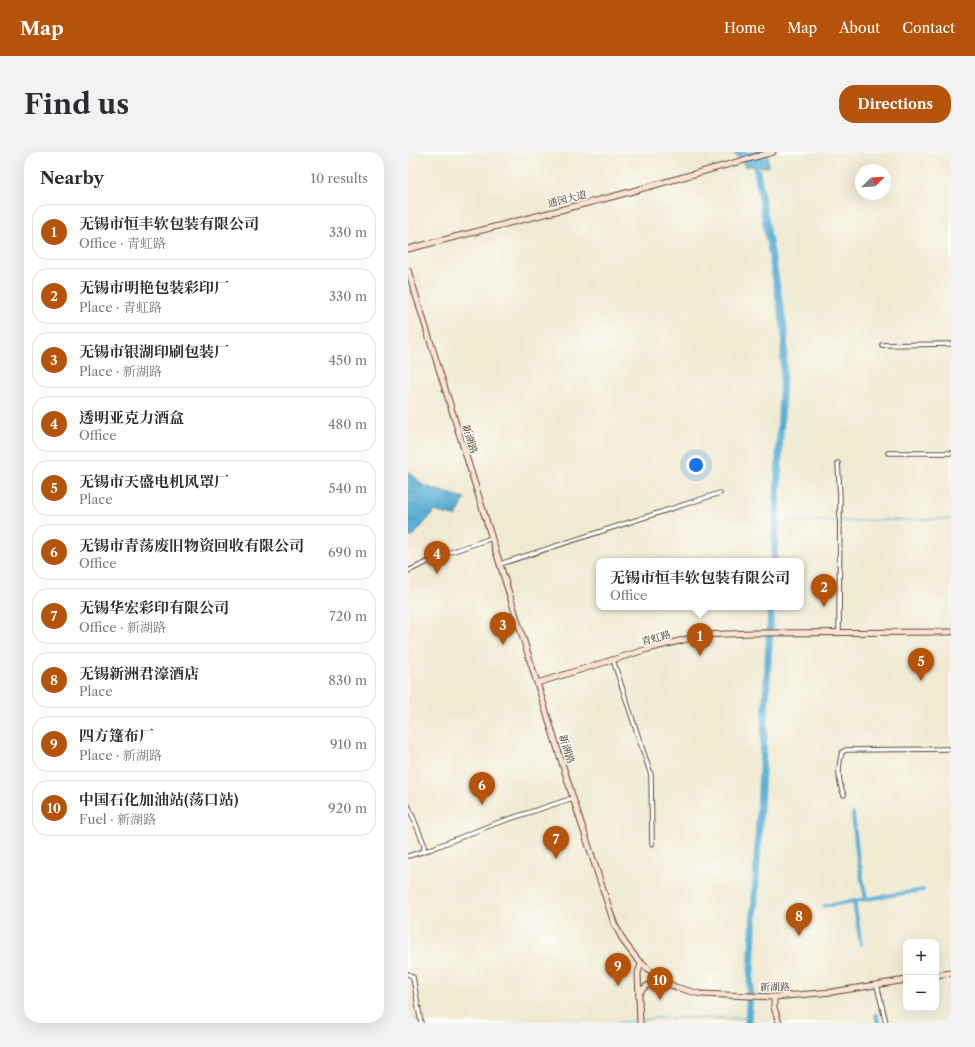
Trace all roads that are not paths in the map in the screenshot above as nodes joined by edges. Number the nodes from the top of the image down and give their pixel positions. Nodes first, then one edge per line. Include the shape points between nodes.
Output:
1 (773, 152) edge
2 (408, 249) edge
3 (408, 270) edge
4 (951, 344) edge
5 (882, 346) dead end
6 (888, 453) dead end
7 (951, 453) edge
8 (838, 463) dead end
9 (720, 493) dead end
10 (492, 538) junction
11 (500, 564) junction
12 (408, 571) edge
13 (839, 632) junction
14 (951, 632) edge
15 (613, 660) junction
16 (537, 683) junction
17 (951, 749) edge
18 (844, 795) dead end
19 (573, 798) junction
20 (408, 805) edge
21 (652, 844) dead end
22 (424, 850) junction
23 (408, 856) edge
24 (641, 964) junction
25 (951, 973) edge
26 (408, 974) edge
27 (939, 975) edge
28 (903, 981) edge
29 (667, 983) junction
30 (877, 985) junction
31 (774, 997) junction
32 (639, 998) junction
33 (421, 1023) edge
34 (640, 1023) edge
35 (779, 1023) edge
36 (886, 1023) edge

1 - 2 main road, 通园大道 via 616,196
3 - 10 main road, 新湖路
4 - 5 street
6 - 7 street
8 - 13 street
9 - 11 street
10 - 11 main road, 新湖路
10 - 12 street via 445,554
11 - 16 main road, 新湖路
13 - 14 main road, 青虹路
13 - 15 main road, 青虹路 via 703,635
15 - 16 main road, 青虹路
15 - 21 street via 651,775
16 - 19 main road, 新湖路
17 - 18 street via 846,750 842,752 839,775
19 - 22 street
19 - 24 main road, 新湖路 via 614,923 624,942
20 - 22 street via 424,844
22 - 23 street
24 - 29 main road, 新湖路
24 - 32 main road via 638,973
25 - 27 main road
26 - 33 street via 413,977
28 - 30 main road, 新湖路
29 - 31 main road, 新湖路 via 700,994
29 - 32 main road via 645,987
30 - 31 main road, 新湖路
30 - 36 street
31 - 35 main road
32 - 34 main road

